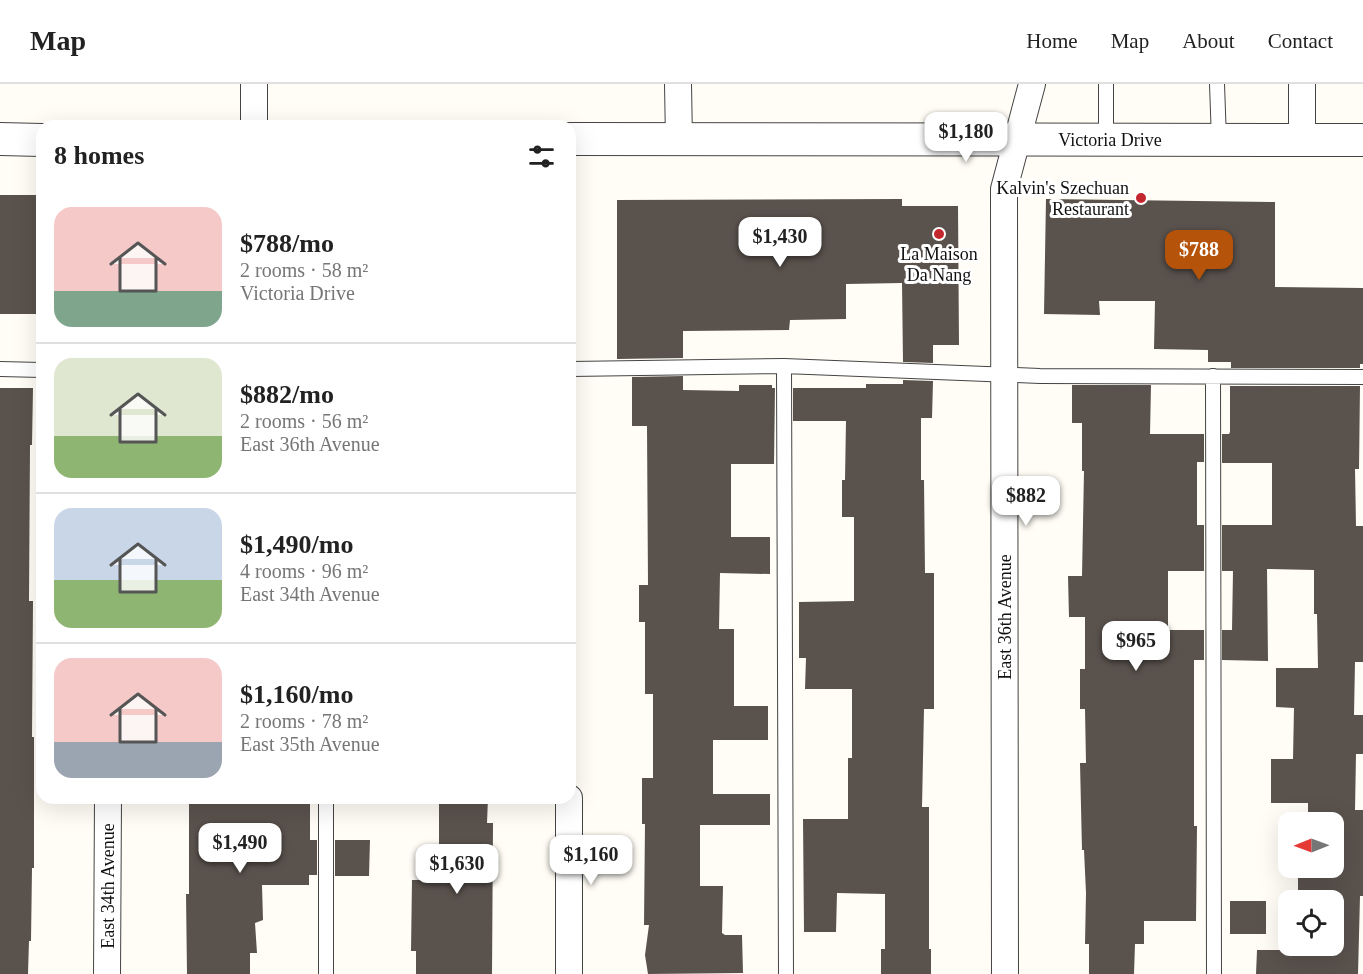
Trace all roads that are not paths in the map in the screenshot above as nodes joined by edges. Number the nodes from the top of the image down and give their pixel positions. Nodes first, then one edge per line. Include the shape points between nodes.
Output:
1 (254, 84) edge
2 (678, 84) edge
3 (1032, 84) edge
4 (1106, 84) edge
5 (1217, 84) edge
6 (1302, 84) edge
7 (254, 120) edge
8 (576, 139) edge
9 (1018, 139) junction
10 (1106, 139) junction
11 (0, 140) edge
12 (36, 140) edge
13 (679, 140) junction
14 (1219, 140) junction
15 (1302, 140) junction
16 (1363, 140) edge
17 (784, 366) junction
18 (0, 369) edge
19 (576, 369) edge
20 (36, 370) edge
21 (1004, 374) junction
22 (1213, 376) junction
23 (1363, 376) edge
24 (108, 804) edge
25 (326, 804) edge
26 (569, 804) edge
27 (107, 974) edge
28 (326, 974) edge
29 (569, 974) edge
30 (786, 974) edge
31 (1005, 974) edge
32 (1214, 974) edge

1 - 7 street
2 - 13 street
3 - 9 street, East 36th Avenue
4 - 10 lane
5 - 14 lane
6 - 15 street
8 - 13 street, Victoria Drive
9 - 10 street, Victoria Drive
9 - 13 street, Victoria Drive
9 - 21 street, East 36th Avenue via 1004,189
10 - 14 street, Victoria Drive
11 - 12 street
14 - 15 street, Victoria Drive
15 - 16 street, Victoria Drive
17 - 19 lane
17 - 21 lane
17 - 30 lane
18 - 20 lane
21 - 22 lane
21 - 31 street, East 36th Avenue
22 - 23 lane
22 - 32 lane
24 - 27 street, East 34th Avenue
25 - 28 lane
26 - 29 street

